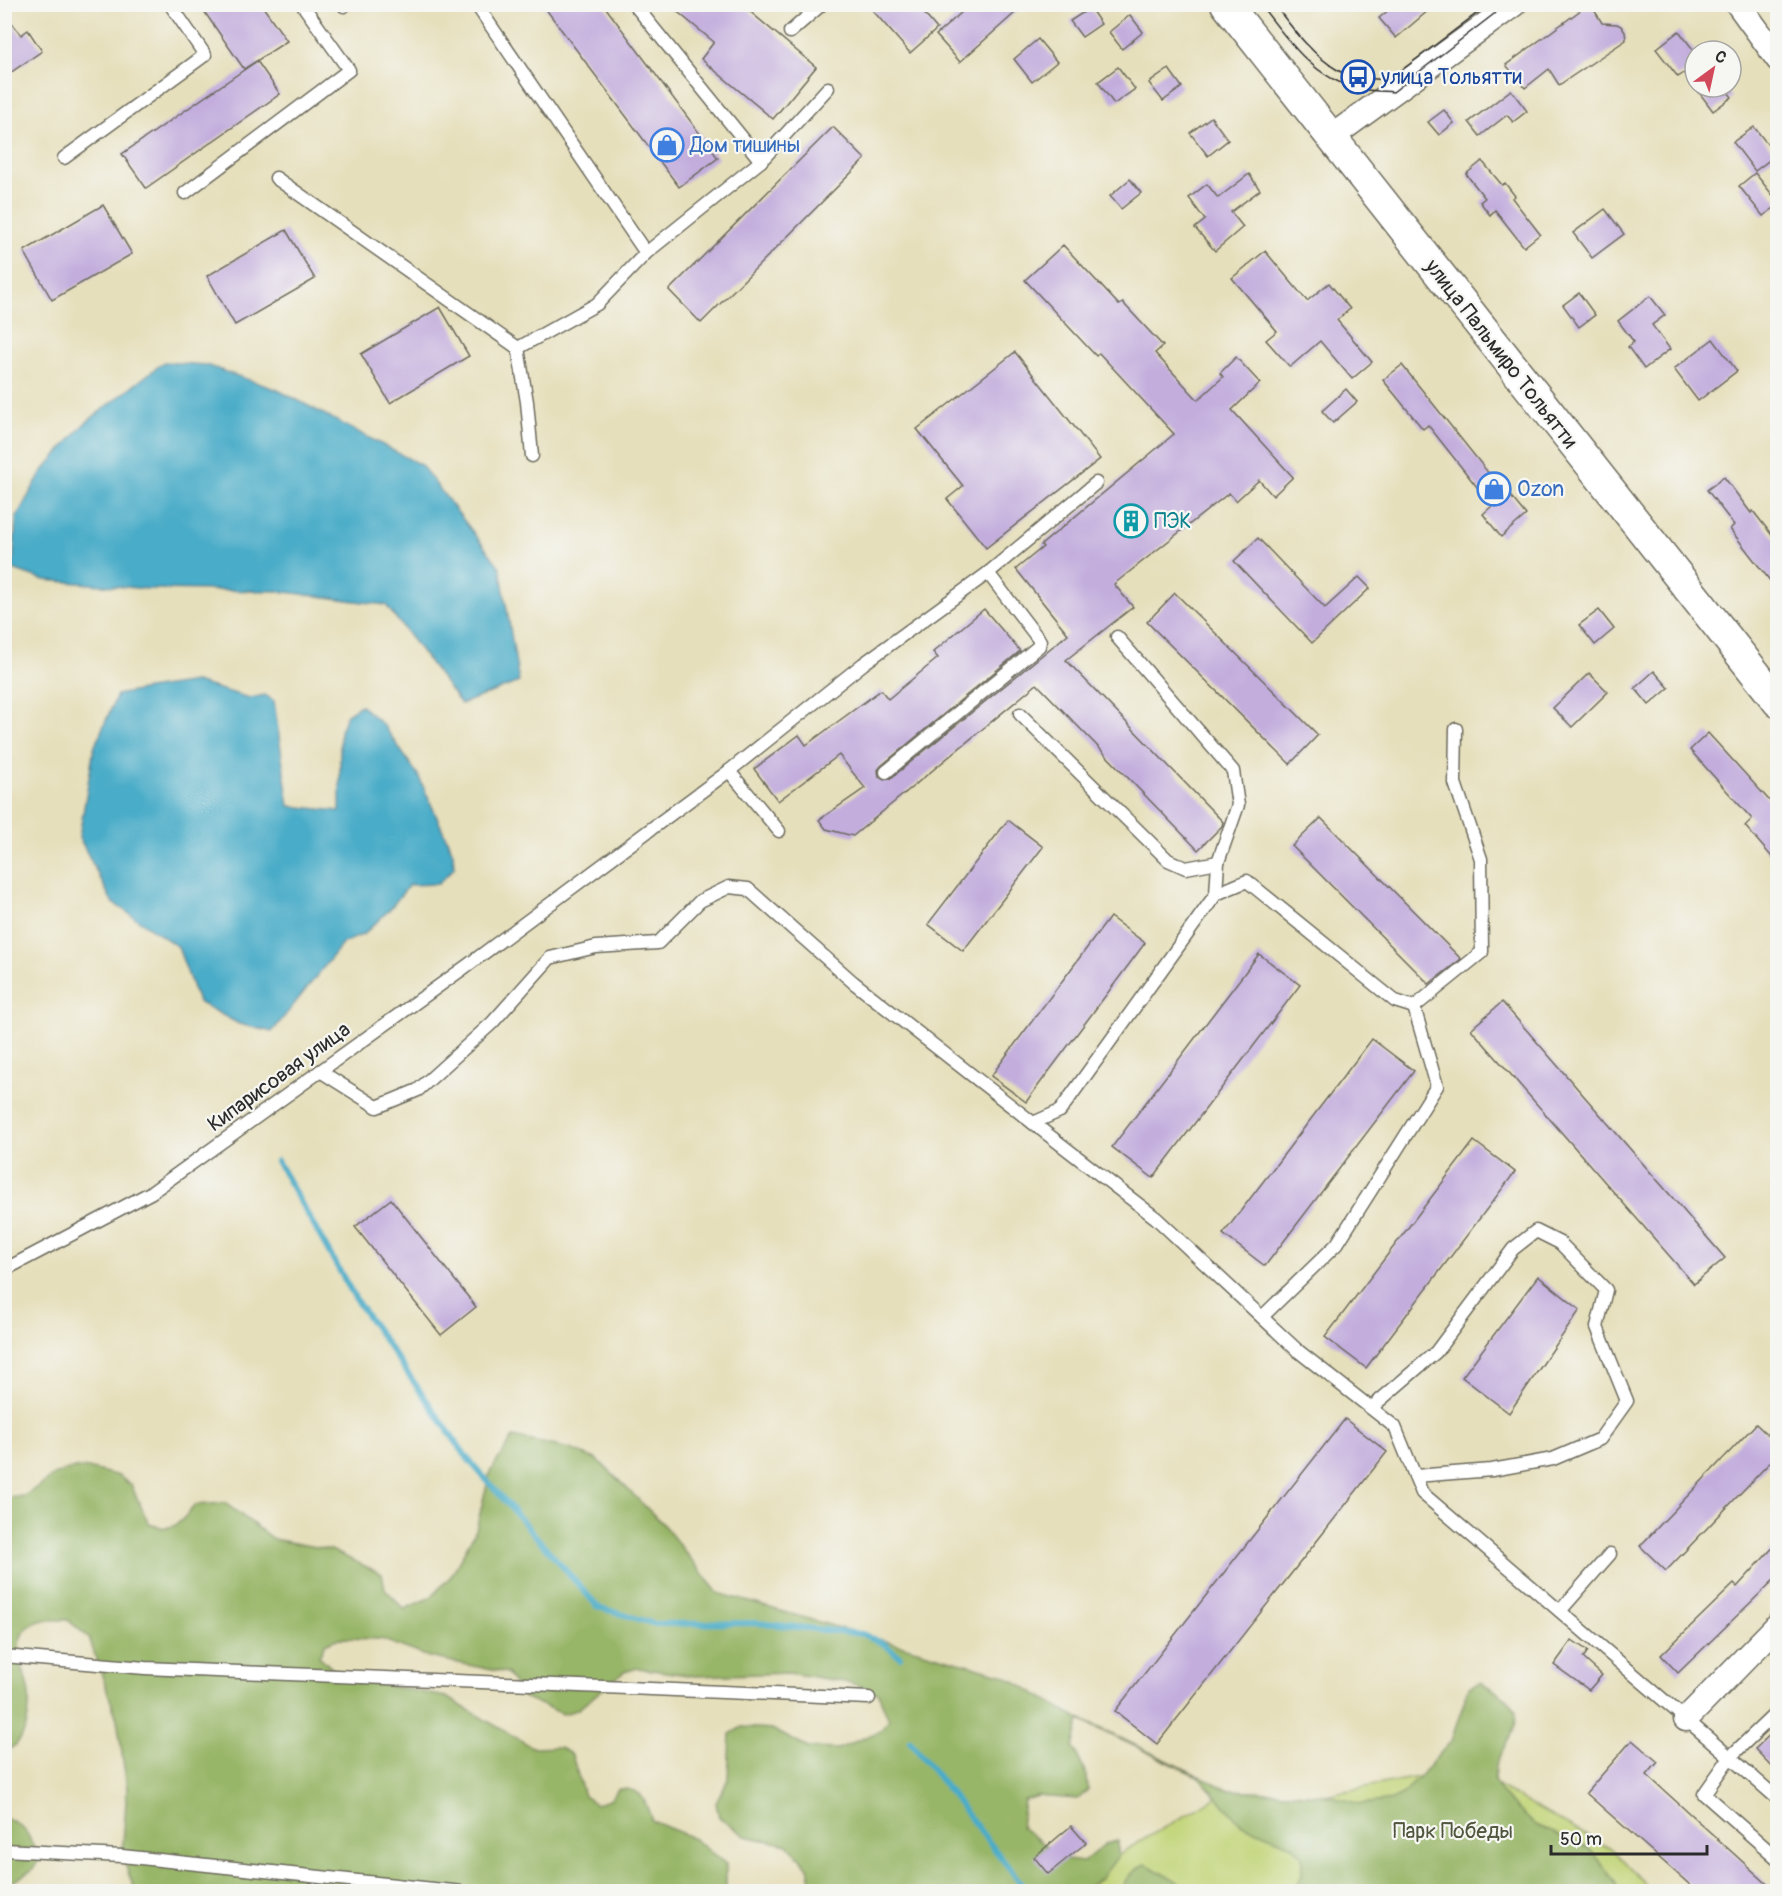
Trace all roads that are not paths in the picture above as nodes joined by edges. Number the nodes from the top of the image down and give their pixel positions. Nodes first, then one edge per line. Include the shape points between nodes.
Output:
1 (170, 4) edge
2 (302, 4) edge
3 (476, 4) edge
4 (634, 4) edge
5 (822, 4) edge
6 (1226, 4) edge
7 (1514, 4) edge
8 (1738, 4) edge
9 (790, 32) dead end
10 (1778, 58) edge
11 (828, 88) dead end
12 (1330, 138) junction
13 (64, 158) dead end
14 (761, 161) junction
15 (276, 178) dead end
16 (184, 193) dead end
17 (646, 253) junction
18 (518, 348) junction
19 (532, 456) dead end
20 (1096, 483) dead end
21 (988, 573) junction
22 (1117, 637) dead end
23 (1778, 702) edge
24 (1020, 714) dead end
25 (1456, 729) dead end
26 (729, 771) junction
27 (886, 772) dead end
28 (778, 831) dead end
29 (1218, 862) junction
30 (1216, 894) junction
31 (1414, 1007) junction
32 (320, 1071) junction
33 (1033, 1123) junction
34 (4, 1270) edge
35 (1262, 1317) junction
36 (1371, 1408) junction
37 (1415, 1476) junction
38 (1610, 1554) dead end
39 (1560, 1611) junction
40 (1778, 1625) edge
41 (4, 1656) edge
42 (869, 1698) dead end
43 (1778, 1711) edge
44 (1686, 1719) junction
45 (1730, 1757) junction
46 (1778, 1799) edge
47 (4, 1850) edge
48 (1778, 1859) edge
49 (462, 1892) edge

1 - 13 lane via 205,56
2 - 16 lane via 349,70
3 - 17 lane
4 - 14 lane
5 - 9 lane
6 - 12 street, улица Пальмиро Тольятти
7 - 12 street
8 - 10 street
11 - 14 lane
12 - 23 street, улица Пальмиро Тольятти
14 - 17 lane
15 - 18 lane
17 - 18 lane via 597,304
18 - 19 lane
20 - 21 lane, Кипарисовая улица
21 - 26 lane, Кипарисовая улица via 863,664
21 - 27 lane via 1040,641 1039,646
22 - 29 lane via 1233,771 1238,805
24 - 29 lane via 1168,860 1186,868
25 - 31 lane via 1455,783 1481,859 1482,952
26 - 28 lane
26 - 32 lane, Кипарисовая улица
29 - 30 lane
30 - 31 lane via 1246,881 1395,1001
30 - 33 lane via 1060,1111
31 - 35 lane via 1437,1086 1337,1244
32 - 33 lane via 377,1107 418,1090 492,1023 550,958 596,947 658,943 700,902 729,887 748,889 853,982
32 - 34 lane, Кипарисовая улица via 152,1192
33 - 35 lane via 1156,1218
35 - 36 lane
36 - 37 lane via 1395,1427
36 - 37 lane via 1436,1352 1512,1249 1536,1231 1560,1243 1606,1290 1597,1327 1627,1401 1600,1439 1553,1459 1492,1470
37 - 39 lane via 1422,1493
38 - 39 lane
39 - 44 lane
40 - 44 street
41 - 42 lane via 145,1668
43 - 45 lane
44 - 45 lane
45 - 46 lane
45 - 48 lane via 1704,1794
47 - 49 lane via 122,1856

